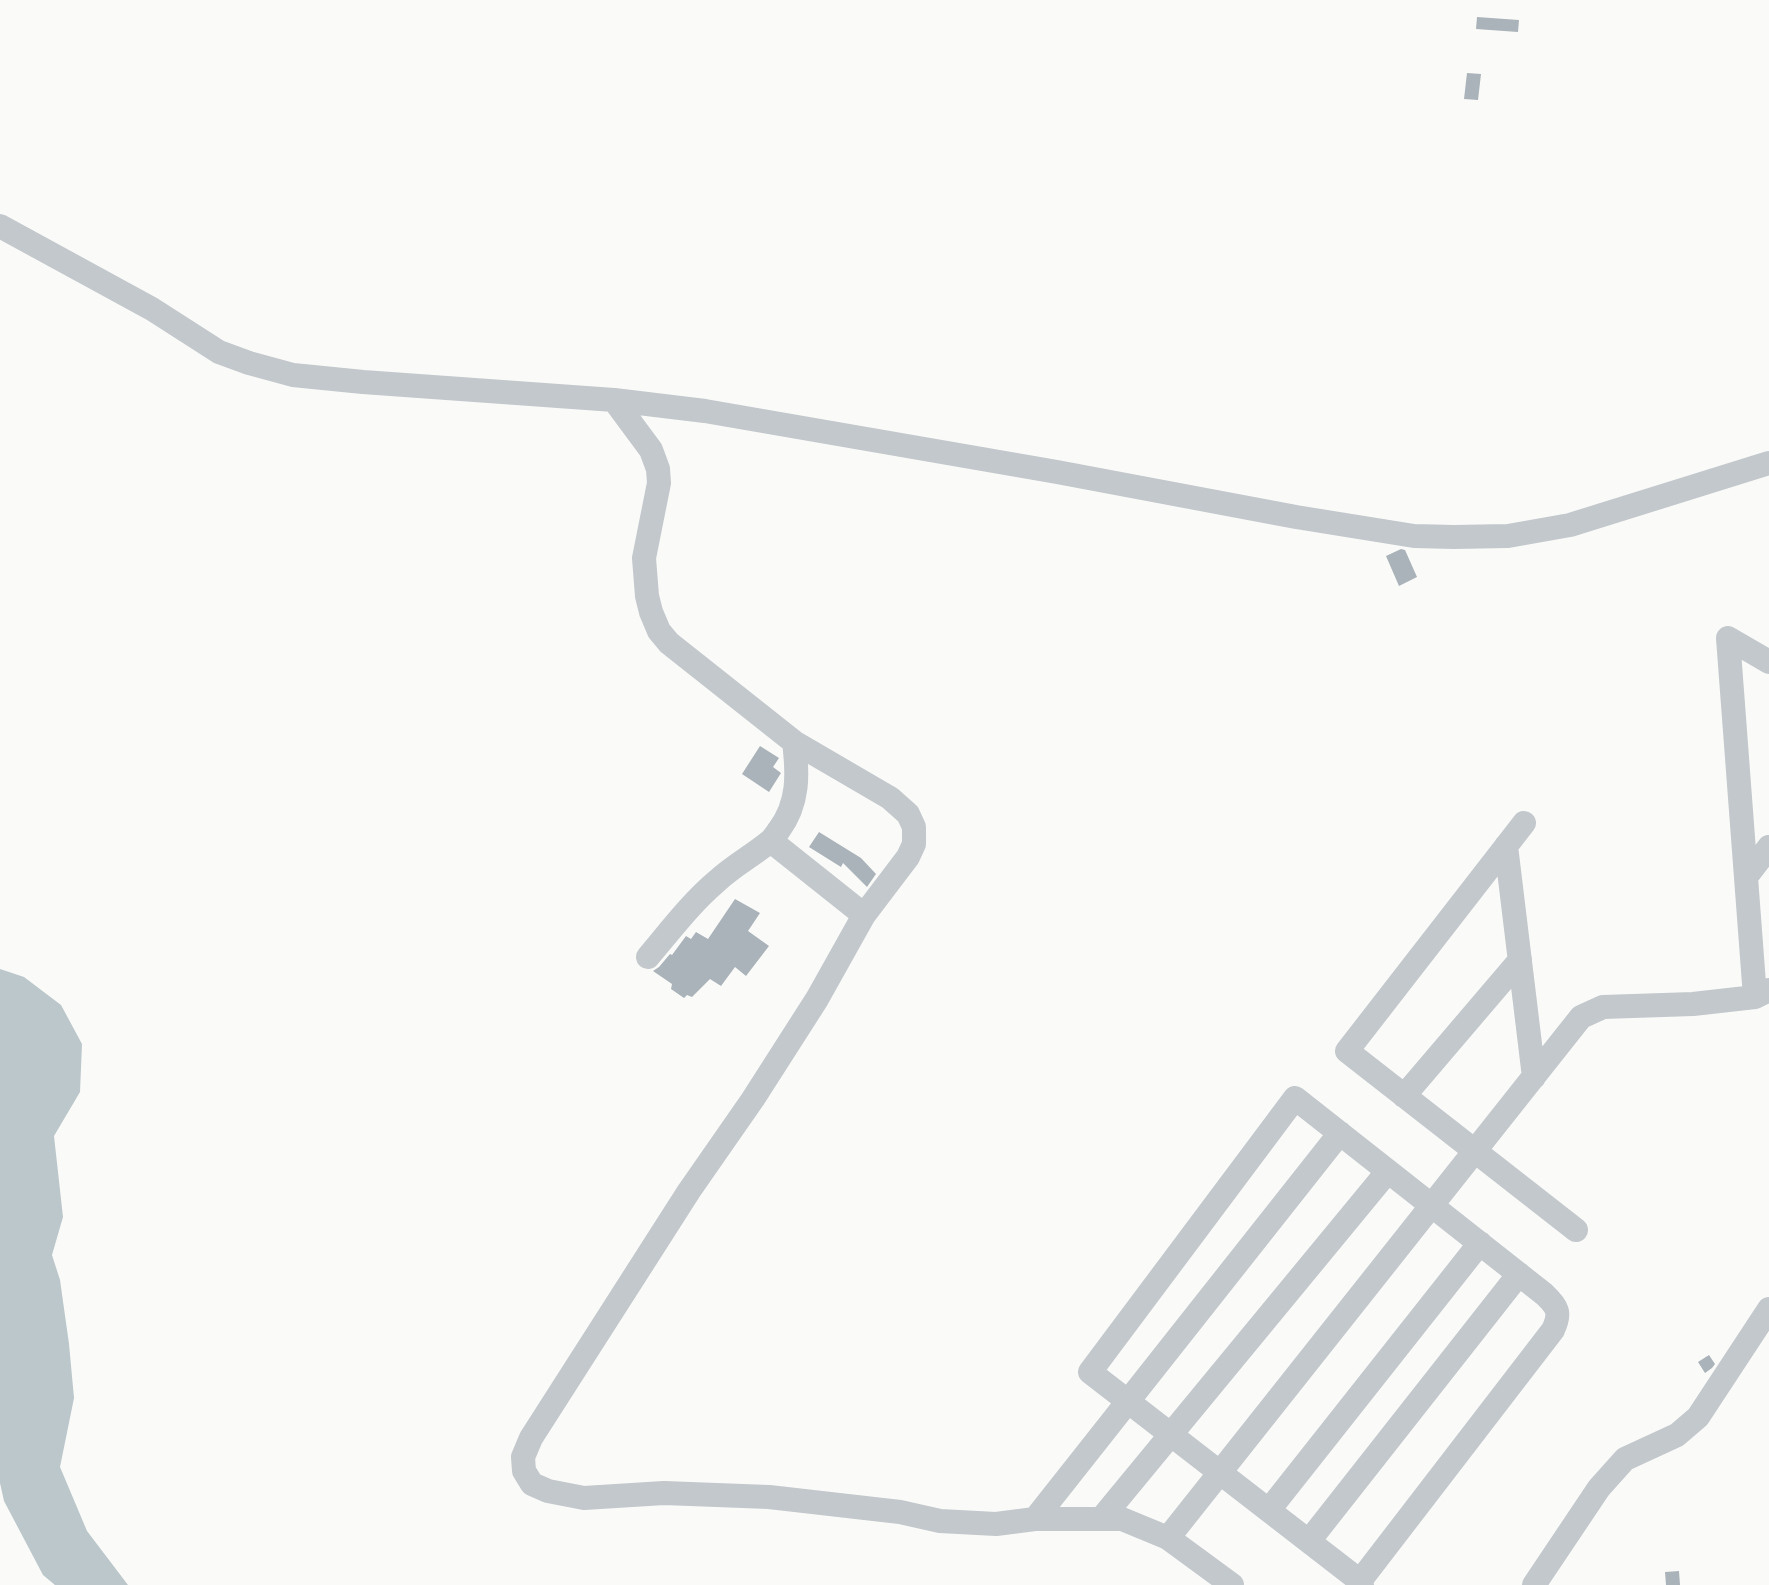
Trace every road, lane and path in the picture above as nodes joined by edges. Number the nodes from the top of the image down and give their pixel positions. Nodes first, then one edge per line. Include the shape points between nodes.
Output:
1 (0, 226) edge
2 (614, 400) junction
3 (1769, 463) edge
4 (1769, 662) edge
5 (794, 742) junction
6 (1524, 823) dead end
7 (771, 841) junction
8 (1506, 846) junction
9 (1769, 847) edge
10 (1746, 877) junction
11 (864, 915) junction
12 (648, 957) dead end
13 (1520, 960) junction
14 (1762, 993) edge
15 (1534, 1077) junction
16 (1404, 1096) junction
17 (1340, 1133) junction
18 (1476, 1151) junction
19 (1388, 1171) junction
20 (1432, 1206) junction
21 (1576, 1230) dead end
22 (1480, 1243) junction
23 (1519, 1274) junction
24 (1769, 1309) edge
25 (1128, 1402) junction
26 (1171, 1435) junction
27 (1220, 1473) junction
28 (1269, 1510) junction
29 (1102, 1518) junction
30 (1035, 1519) junction
31 (1168, 1538) junction
32 (1309, 1541) junction
33 (1361, 1583) edge
34 (1232, 1585) edge
35 (1534, 1585) edge

1 - 2 street via 152,309 219,352 249,363 293,375 363,383
2 - 3 street via 719,414 1414,536 1508,536 1570,525
2 - 5 street via 651,450 658,469 644,558 647,596 659,631
4 - 10 street via 1728,638
5 - 7 street via 794,800
5 - 11 street via 890,798 908,814 914,827 908,857
6 - 8 street
7 - 11 street
7 - 12 street via 716,882
8 - 13 street
8 - 16 street via 1347,1051
9 - 10 street
10 - 14 street
11 - 30 street via 817,999 531,1438 523,1457 524,1471 532,1484 584,1498 664,1493 769,1497 940,1521 996,1524
13 - 15 street
13 - 16 street
14 - 15 street via 1693,1004 1603,1007 1581,1017
15 - 18 street
16 - 18 street
17 - 19 street
17 - 25 street
17 - 25 street via 1295,1098 1090,1372
18 - 20 street
18 - 21 street
19 - 20 street
19 - 26 street
20 - 22 street
20 - 27 street
22 - 23 street
22 - 28 street
23 - 32 street
23 - 33 street via 1552,1302 1558,1320 1553,1330
24 - 35 street via 1698,1416 1677,1435 1625,1458 1599,1488
25 - 26 street
25 - 30 street
26 - 27 street
26 - 29 street
27 - 28 street
27 - 31 street
28 - 32 street
29 - 30 street
29 - 31 street via 1122,1519
31 - 34 street
32 - 33 street

